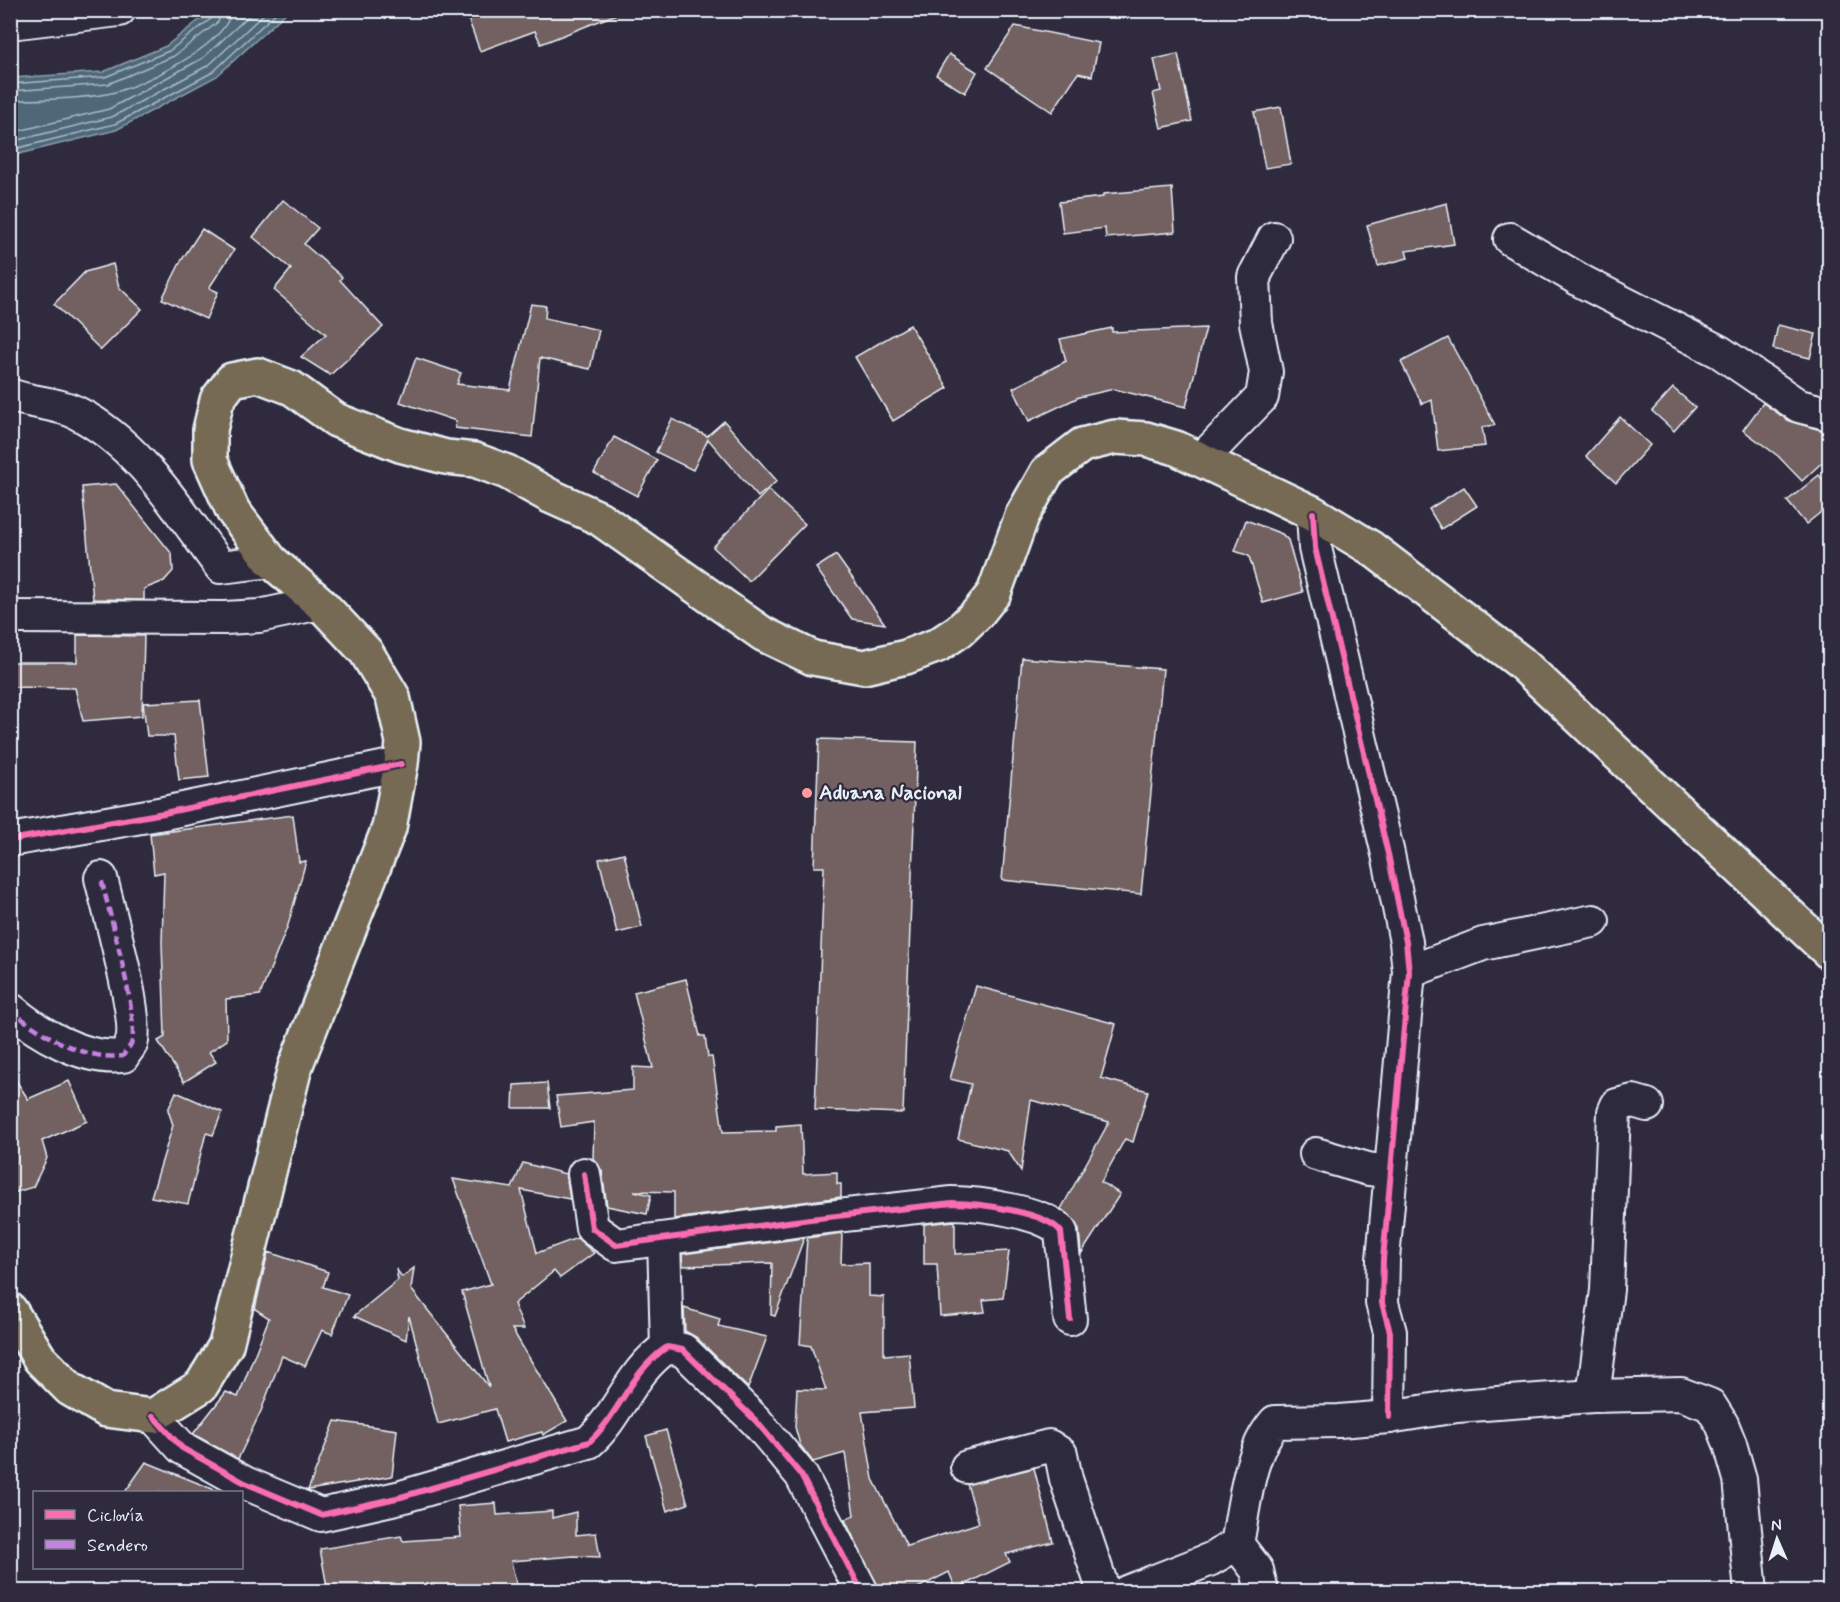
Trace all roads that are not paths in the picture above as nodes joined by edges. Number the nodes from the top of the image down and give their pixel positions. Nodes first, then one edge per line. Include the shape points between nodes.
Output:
1 (120, 10) edge
2 (10, 23) edge
3 (1274, 238) dead end
4 (1510, 238) dead end
5 (10, 395) edge
6 (1830, 414) edge
7 (1201, 460) junction
8 (1313, 513) junction
9 (271, 561) junction
10 (320, 603) junction
11 (10, 617) edge
12 (401, 764) junction
13 (10, 840) edge
14 (101, 878) dead end
15 (1593, 921) dead end
16 (1830, 953) edge
17 (1409, 972) junction
18 (10, 1009) edge
19 (1647, 1105) dead end
20 (1316, 1154) dead end
21 (1391, 1172) junction
22 (584, 1174) dead end
23 (664, 1239) junction
24 (10, 1310) edge
25 (1070, 1319) dead end
26 (666, 1347) junction
27 (1593, 1396) junction
28 (153, 1416) junction
29 (1389, 1417) junction
30 (967, 1467) dead end
31 (1237, 1544) junction
32 (862, 1592) edge
33 (1104, 1592) edge
34 (1127, 1592) edge
35 (1262, 1592) edge
36 (1751, 1592) edge

1 - 2 street
3 - 7 street via 1254,277 1256,322 1266,372 1262,397
4 - 6 street via 1583,282 1720,352 1799,406
5 - 9 street via 76,412 108,433 138,459 221,567
7 - 8 main road
7 - 9 main road via 1146,439 1115,437 1082,445 1047,472 1022,516 994,593 978,613 938,645 864,667 813,658 763,634 599,518 507,471 475,460 400,445 336,420 292,388 258,375 232,380 217,400 210,430 210,460 233,511
8 - 16 main road via 1371,548 1520,662
8 - 17 street via 1315,548 1388,854
9 - 10 main road
10 - 11 street via 225,618
10 - 12 main road via 366,652 393,698 403,742
12 - 13 street
12 - 28 main road via 388,828 295,1067 226,1345 201,1386
14 - 18 street via 133,1020 131,1043 123,1056 91,1053 66,1044 25,1022
15 - 17 street via 1483,944
17 - 21 street
19 - 27 street via 1633,1101 1617,1105 1614,1112 1607,1290
20 - 21 street
21 - 29 street via 1382,1303 1390,1332
22 - 23 street via 592,1228 616,1245
23 - 25 street via 952,1203 1007,1210 1049,1222 1060,1232
23 - 26 street
24 - 28 main road via 40,1359 70,1389 106,1410
26 - 28 street via 650,1358 604,1428 589,1442 401,1497 321,1515 246,1483 182,1448
26 - 32 street via 683,1350 697,1361 756,1421 801,1475
27 - 29 street via 1457,1406
27 - 36 street via 1681,1394 1710,1405 1722,1424 1740,1479
29 - 31 street via 1275,1422 1265,1434 1254,1464
30 - 33 street via 1049,1446 1061,1454
31 - 34 street via 1211,1559
31 - 35 street via 1257,1570

